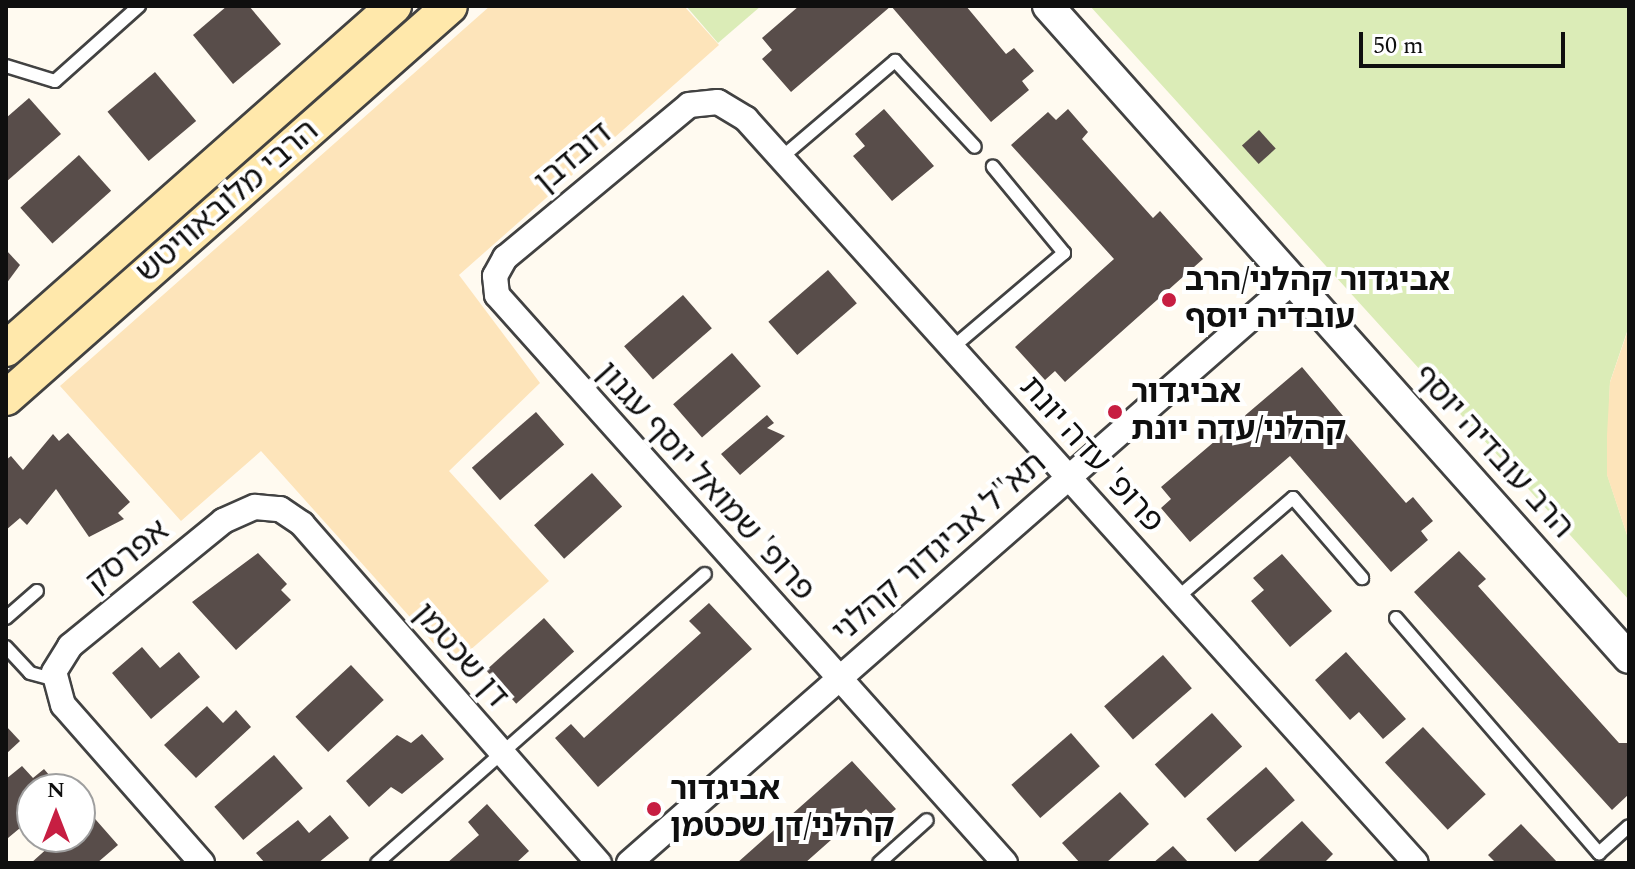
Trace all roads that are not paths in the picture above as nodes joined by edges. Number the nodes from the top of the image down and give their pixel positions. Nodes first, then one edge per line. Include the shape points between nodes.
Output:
1 (139, 6) edge
2 (394, 6) edge
3 (450, 6) edge
4 (1048, 6) edge
5 (6, 66) edge
6 (711, 101) joint
7 (975, 147) dead end
8 (781, 158) junction
9 (993, 167) dead end
10 (1293, 281) junction
11 (495, 283) joint
12 (952, 348) junction
13 (6, 349) edge
14 (6, 398) edge
15 (1069, 478) junction
16 (263, 507) joint
17 (705, 574) dead end
18 (1362, 578) dead end
19 (37, 591) dead end
20 (1177, 598) junction
21 (6, 618) edge
22 (1396, 618) dead end
23 (6, 647) edge
24 (1629, 658) edge
25 (53, 679) junction
26 (839, 679) junction
27 (502, 753) junction
28 (927, 820) dead end
29 (1629, 826) edge
30 (202, 863) edge
31 (377, 863) edge
32 (599, 863) edge
33 (629, 863) edge
34 (879, 863) edge
35 (1005, 863) edge
36 (1416, 863) edge

1 - 5 lane via 55,81
2 - 13 main road, הרבי מלובאוויטש
3 - 14 main road, הרבי מלובאוויטש
4 - 10 street, הרב עובדיה יוסף
6 - 8 street, פרופ' עדה יונת via 739,113
6 - 11 street, דובדבן via 689,105 651,134 505,258
7 - 8 lane via 895,61
8 - 12 street, פרופ' עדה יונת
9 - 12 lane via 1064,253
10 - 15 street, תא"ל אביגדור קהלני
10 - 24 street, הרב עובדיה יוסף
11 - 26 street, פרופ' שמואל יוסף עגנון via 505,307
12 - 15 street, פרופ' עדה יונת
15 - 20 street, פרופ' עדה יונת
15 - 26 street, תא"ל אביגדור קהלני
16 - 25 street, אפרסק via 223,521 70,646
16 - 27 street, דן שכטמן via 302,524
17 - 27 lane
18 - 20 lane via 1293,498
19 - 21 lane
20 - 36 street, פרופ' עדה יונת
22 - 29 lane via 1599,853
23 - 25 lane via 30,673
25 - 30 street via 68,711
26 - 33 street, תא"ל אביגדור קהלני
26 - 35 street, פרופ' שמואל יוסף עגנון
27 - 31 lane
27 - 32 street, דן שכטמן
28 - 34 lane

